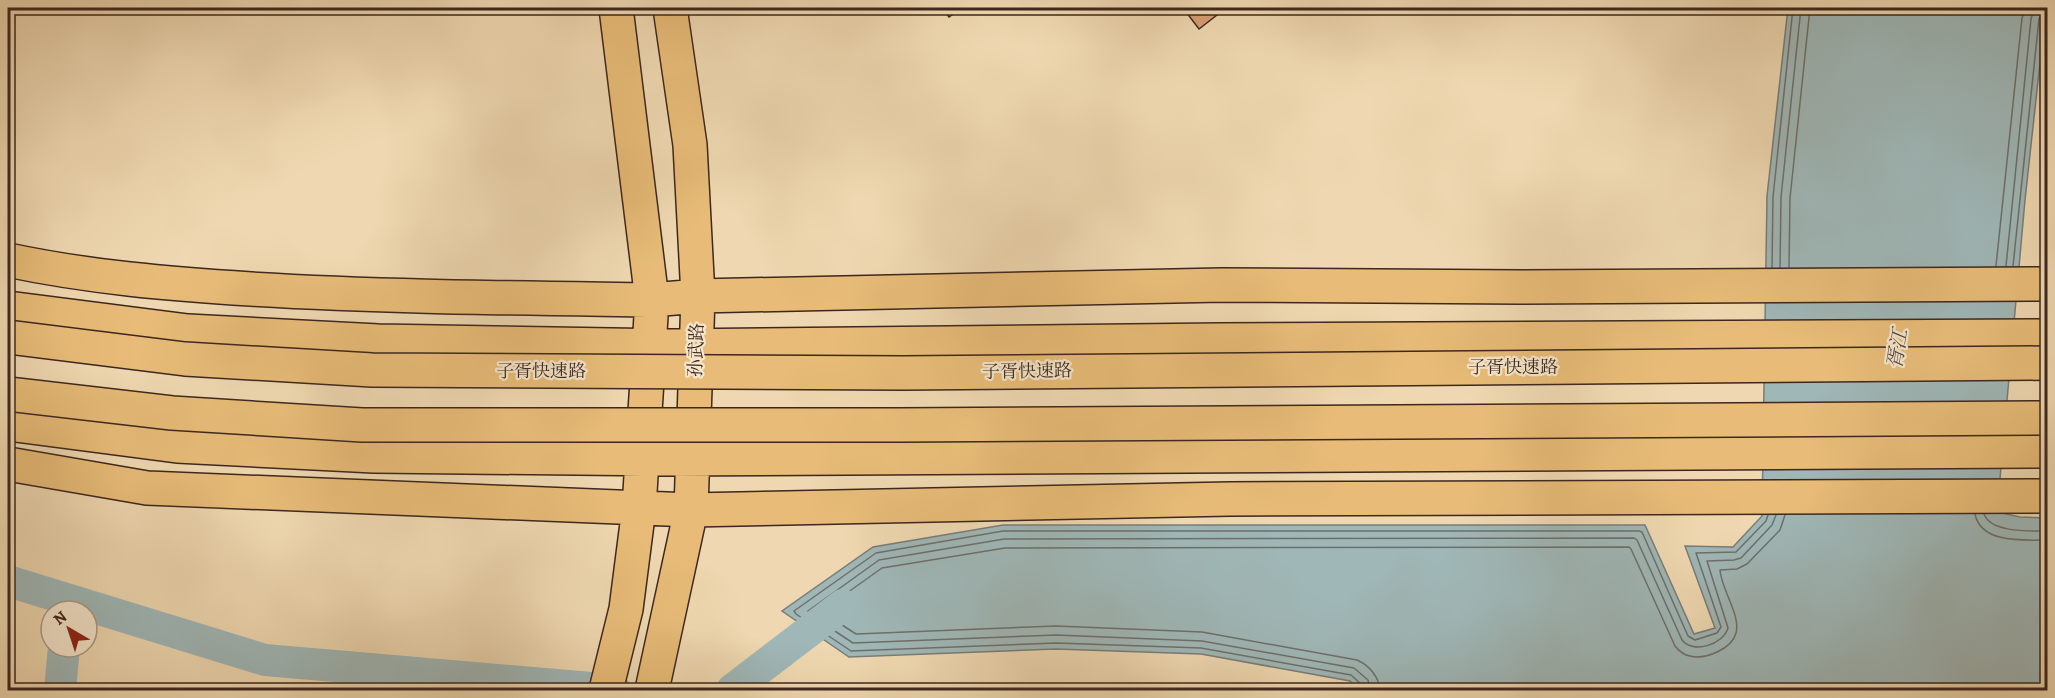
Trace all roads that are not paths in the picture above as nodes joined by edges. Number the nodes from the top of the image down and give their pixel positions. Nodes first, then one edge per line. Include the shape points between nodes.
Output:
1 (616, 8) edge
2 (670, 8) edge
3 (8, 260) edge
4 (2048, 284) edge
5 (698, 296) junction
6 (652, 300) junction
7 (8, 308) edge
8 (2048, 336) edge
9 (8, 338) edge
10 (649, 345) junction
11 (696, 346) junction
12 (2048, 363) edge
13 (8, 394) edge
14 (2048, 418) edge
15 (8, 424) edge
16 (2048, 451) edge
17 (643, 459) junction
18 (693, 459) junction
19 (8, 464) edge
20 (2048, 496) edge
21 (639, 508) junction
22 (691, 510) junction
23 (606, 690) edge
24 (652, 690) edge

1 - 6 main road
2 - 5 main road, 孙武路 via 690,145
3 - 6 main road via 57,271 188,285 353,295
4 - 5 main road via 1222,285
5 - 6 main road
5 - 11 main road, 孙武路
6 - 10 main road
7 - 10 main road via 188,331 378,341
8 - 11 main road
9 - 12 main road, 子胥快速路, bridge via 185,359 384,370 903,373
10 - 11 main road
10 - 17 main road
11 - 18 main road, 孙武路
13 - 14 main road, bridge via 172,413 362,425
15 - 17 main road via 177,446 374,456
16 - 18 main road
17 - 18 main road
17 - 21 main road
18 - 22 main road, 孙武路
19 - 21 main road via 147,488
20 - 22 main road via 1230,499
21 - 22 main road
21 - 23 main road via 626,609
22 - 24 main road, 孙武路

